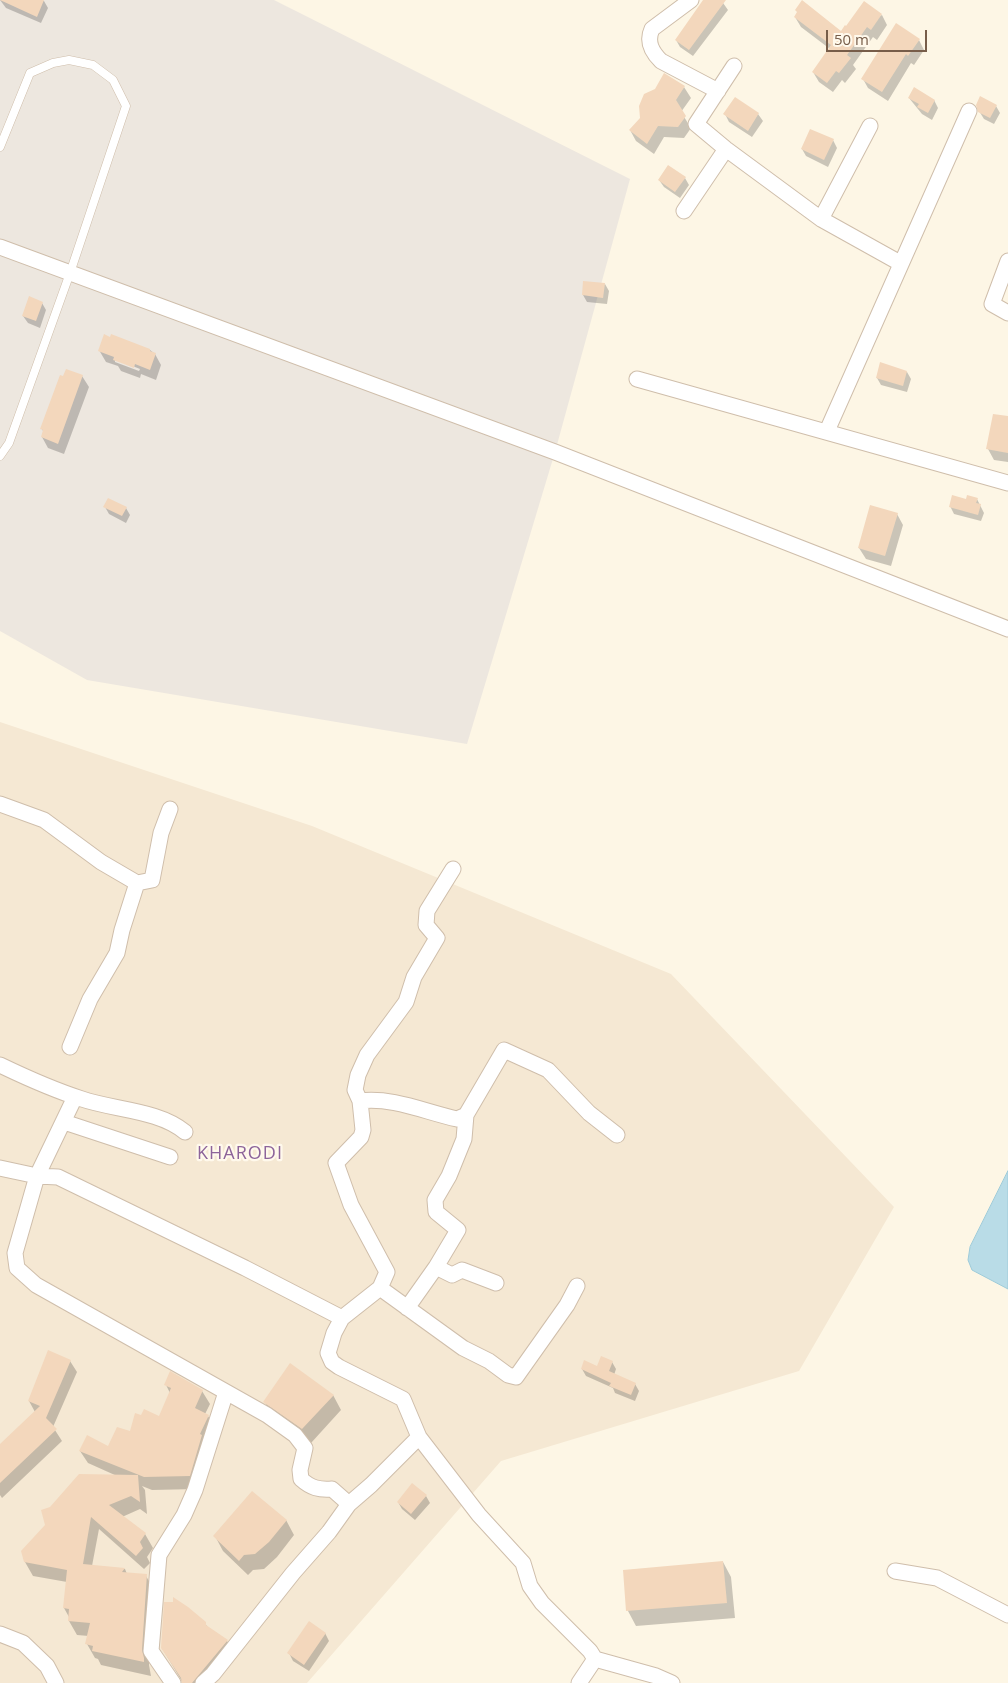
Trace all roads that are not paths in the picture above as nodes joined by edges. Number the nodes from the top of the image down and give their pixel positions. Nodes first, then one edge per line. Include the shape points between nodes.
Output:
1 (691, 0) edge
2 (734, 66) dead end
3 (718, 91) junction
4 (969, 111) dead end
5 (870, 126) dead end
6 (0, 147) edge
7 (726, 149) junction
8 (684, 211) dead end
9 (821, 219) junction
10 (0, 247) edge
11 (1008, 261) edge
12 (900, 263) junction
13 (70, 272) junction
14 (1008, 313) edge
15 (637, 379) dead end
16 (827, 431) junction
17 (0, 456) edge
18 (1008, 483) edge
19 (1008, 629) edge
20 (0, 804) edge
21 (170, 810) dead end
22 (453, 869) dead end
23 (137, 883) junction
24 (70, 1047) dead end
25 (0, 1065) edge
26 (75, 1096) junction
27 (360, 1101) junction
28 (466, 1115) junction
29 (64, 1122) junction
30 (185, 1132) dead end
31 (617, 1135) dead end
32 (170, 1157) dead end
33 (0, 1168) edge
34 (37, 1176) junction
35 (436, 1267) junction
36 (496, 1283) dead end
37 (577, 1286) dead end
38 (380, 1288) junction
39 (407, 1308) junction
40 (342, 1318) junction
41 (226, 1392) junction
42 (419, 1437) junction
43 (349, 1504) junction
44 (895, 1570) dead end
45 (1008, 1615) edge
46 (0, 1634) edge
47 (595, 1659) junction
48 (655, 1680) edge
49 (56, 1683) edge
50 (173, 1683) edge
51 (203, 1683) edge
52 (579, 1683) edge
53 (672, 1683) edge

1 - 3 street via 652,29 650,42 661,61
2 - 3 street
3 - 7 street via 696,124
4 - 12 street
5 - 9 street
6 - 13 lane via 30,73 69,60 93,66 113,80 126,106
7 - 8 street
7 - 9 street
9 - 12 street
10 - 13 street
11 - 14 street via 992,304
12 - 16 street
13 - 17 lane via 9,443
13 - 19 street via 555,452
15 - 16 street
16 - 18 street
20 - 23 street via 44,820 101,862
21 - 23 street via 161,833 152,880
22 - 27 street via 427,911 426,925 436,938 414,977 406,1002 367,1055 358,1075 355,1090
23 - 24 street via 117,953 90,999
25 - 26 street
26 - 29 street
26 - 30 street via 162,1119
27 - 28 street via 391,1102 457,1119
27 - 38 street via 361,1137 336,1163 351,1205 387,1272
28 - 31 street via 504,1050 548,1070 589,1113
28 - 35 street via 464,1140 435,1200 436,1212 458,1230
29 - 32 street
29 - 34 street
33 - 34 street
34 - 40 street via 58,1177
34 - 41 street via 15,1253 17,1268 36,1285
35 - 36 street via 452,1275 462,1270
35 - 39 street
37 - 39 street via 516,1377 462,1348
38 - 39 street
38 - 40 street
40 - 42 street via 328,1353 332,1362 403,1398
41 - 43 street via 295,1435 305,1448 301,1479 310,1487 332,1489
41 - 50 street via 184,1515 158,1556 151,1651
42 - 43 street
42 - 47 street via 479,1514 523,1563 530,1586 542,1603
43 - 51 street via 214,1674
44 - 45 street via 937,1578
46 - 49 street via 23,1643 47,1666
47 - 48 street
47 - 52 street
48 - 53 street

